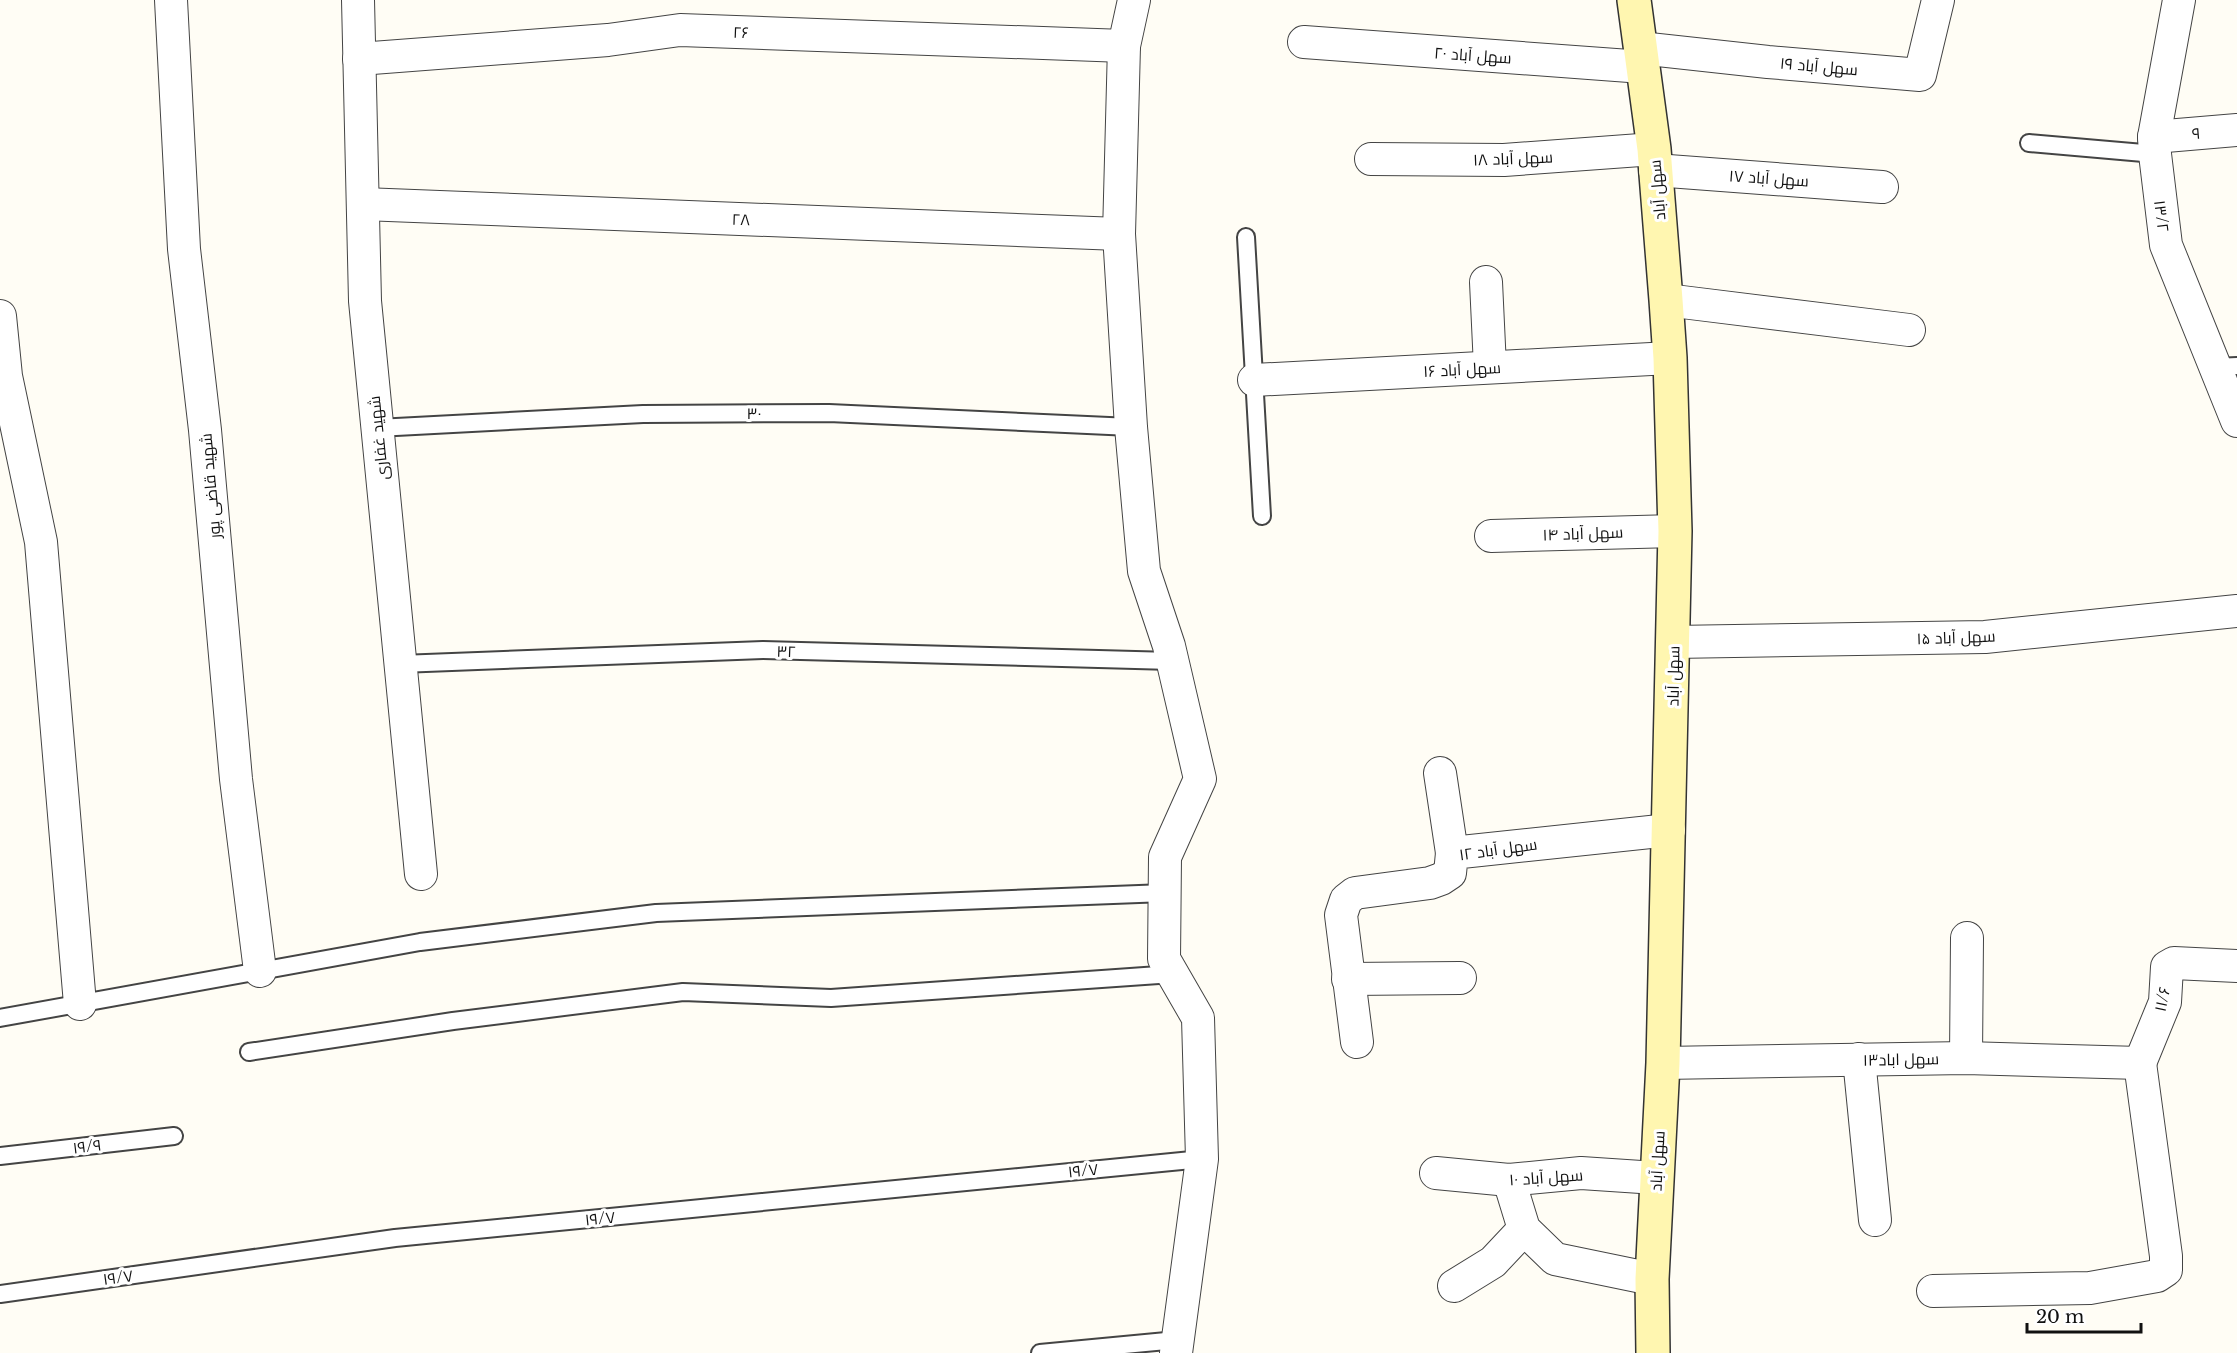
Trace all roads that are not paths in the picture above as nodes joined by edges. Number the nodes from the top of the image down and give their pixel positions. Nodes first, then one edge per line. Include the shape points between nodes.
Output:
1 (171, 0) edge
2 (358, 0) edge
3 (1134, 0) edge
4 (1634, 0) edge
5 (1938, 0) edge
6 (2179, 0) edge
7 (1304, 42) dead end
8 (1124, 46) junction
9 (1641, 57) junction
10 (360, 59) junction
11 (2237, 130) edge
12 (2029, 143) dead end
13 (2155, 146) junction
14 (1371, 159) dead end
15 (1654, 159) junction
16 (1882, 187) dead end
17 (363, 204) junction
18 (1119, 234) junction
19 (1246, 237) dead end
20 (1486, 282) dead end
21 (1666, 300) junction
22 (0, 316) edge
23 (1909, 330) dead end
24 (1670, 358) junction
25 (1490, 367) junction
26 (2226, 367) edge
27 (1254, 380) junction
28 (2237, 421) edge
29 (1131, 427) junction
30 (377, 428) junction
31 (1262, 516) dead end
32 (1675, 531) junction
33 (1491, 536) dead end
34 (2237, 611) edge
35 (1674, 642) junction
36 (1172, 661) junction
37 (400, 664) junction
38 (1440, 773) dead end
39 (1670, 830) junction
40 (1452, 853) junction
41 (421, 874) dead end
42 (1165, 893) junction
43 (1967, 938) dead end
44 (2237, 966) edge
45 (260, 971) junction
46 (1173, 974) junction
47 (1461, 978) dead end
48 (1348, 979) junction
49 (80, 1004) junction
50 (0, 1018) edge
51 (1357, 1042) dead end
52 (249, 1052) dead end
53 (1966, 1058) junction
54 (1859, 1059) junction
55 (2140, 1063) junction
56 (1663, 1064) junction
57 (174, 1136) dead end
58 (0, 1156) edge
59 (1202, 1159) junction
60 (1436, 1173) dead end
61 (1656, 1178) junction
62 (1509, 1180) junction
63 (1875, 1220) dead end
64 (1524, 1229) junction
65 (1652, 1279) junction
66 (1454, 1286) dead end
67 (1933, 1291) dead end
68 (0, 1294) edge
69 (1177, 1346) edge
70 (1040, 1353) edge
71 (1653, 1353) edge

1 - 45 street, شهید قاضی پور via 184,249 205,430 236,779
2 - 10 street, شهید غفاری
3 - 8 street
4 - 9 street, سهل آباد
5 - 9 street, سهل آباد ۱۹ via 1920,75 1768,62
6 - 13 street, ۱۳/۲
7 - 9 street, سهل آباد ۲۰
8 - 10 street, ۲۶ via 681,30 608,40
8 - 18 street
9 - 15 street, سهل آباد
10 - 17 street, شهید غفاری
11 - 13 street, ۹
12 - 13 lane
13 - 26 street, ۱۳/۲ via 2166,244
14 - 15 street, سهل آباد ۱۸
15 - 16 street, سهل آباد ۱۷
15 - 21 street, سهل آباد
17 - 18 street, ۲۸
17 - 30 street, شهید غفاری via 365,301
18 - 29 street
19 - 27 lane
20 - 25 street
21 - 23 street
21 - 24 street, سهل آباد
22 - 49 street via 6,376 41,542
24 - 25 street, سهل آباد ۱۶
24 - 32 street, سهل آباد
25 - 27 street, سهل آباد ۱۶
26 - 28 street, ۱۳/۲
27 - 31 lane
29 - 30 lane, ۳۰ via 829,413 643,414
29 - 36 street via 1144,571
30 - 37 street, شهید غفاری
32 - 33 street, سهل آباد ۱۴
32 - 35 street, سهل آباد
34 - 35 street, سهل آباد ۱۵ via 1985,637
35 - 39 street, سهل آباد
36 - 37 lane, ۳۲ via 764,650
36 - 42 street via 1200,779 1165,857
37 - 41 street, شهید غفاری
38 - 40 street
39 - 40 street, سهل آباد ۱۲
39 - 56 street, سهل آباد
40 - 48 street, سهل آباد ۱۲ via 1450,873 1441,879 1355,893 1346,900 1341,915
42 - 45 lane via 656,913 420,942
42 - 46 street via 1164,959
43 - 53 street
44 - 55 street, ۱۱/۶ via 2170,964 2166,970 2165,1002
45 - 49 lane
46 - 52 lane via 831,998 684,992
46 - 59 street via 1198,1018
47 - 48 street
48 - 51 street, سهل آباد ۱۲
49 - 50 lane
53 - 54 street, سهل اباد۱۳
53 - 55 street, سهل اباد۱۳
54 - 56 street, سهل اباد۱۳
54 - 63 street
55 - 67 street via 2166,1270 2157,1276 2090,1288
56 - 61 street, سهل آباد
57 - 58 lane, ۱۹/۹
59 - 68 lane, ۱۹/۷ via 395,1238
59 - 69 street
60 - 62 street, سهل آباد ۱۰
61 - 62 street, سهل آباد ۱۰ via 1581,1173
61 - 65 street, سهل آباد
62 - 64 street
64 - 65 street via 1555,1259
64 - 66 street via 1493,1262
65 - 71 street, سهل آباد
69 - 70 lane

